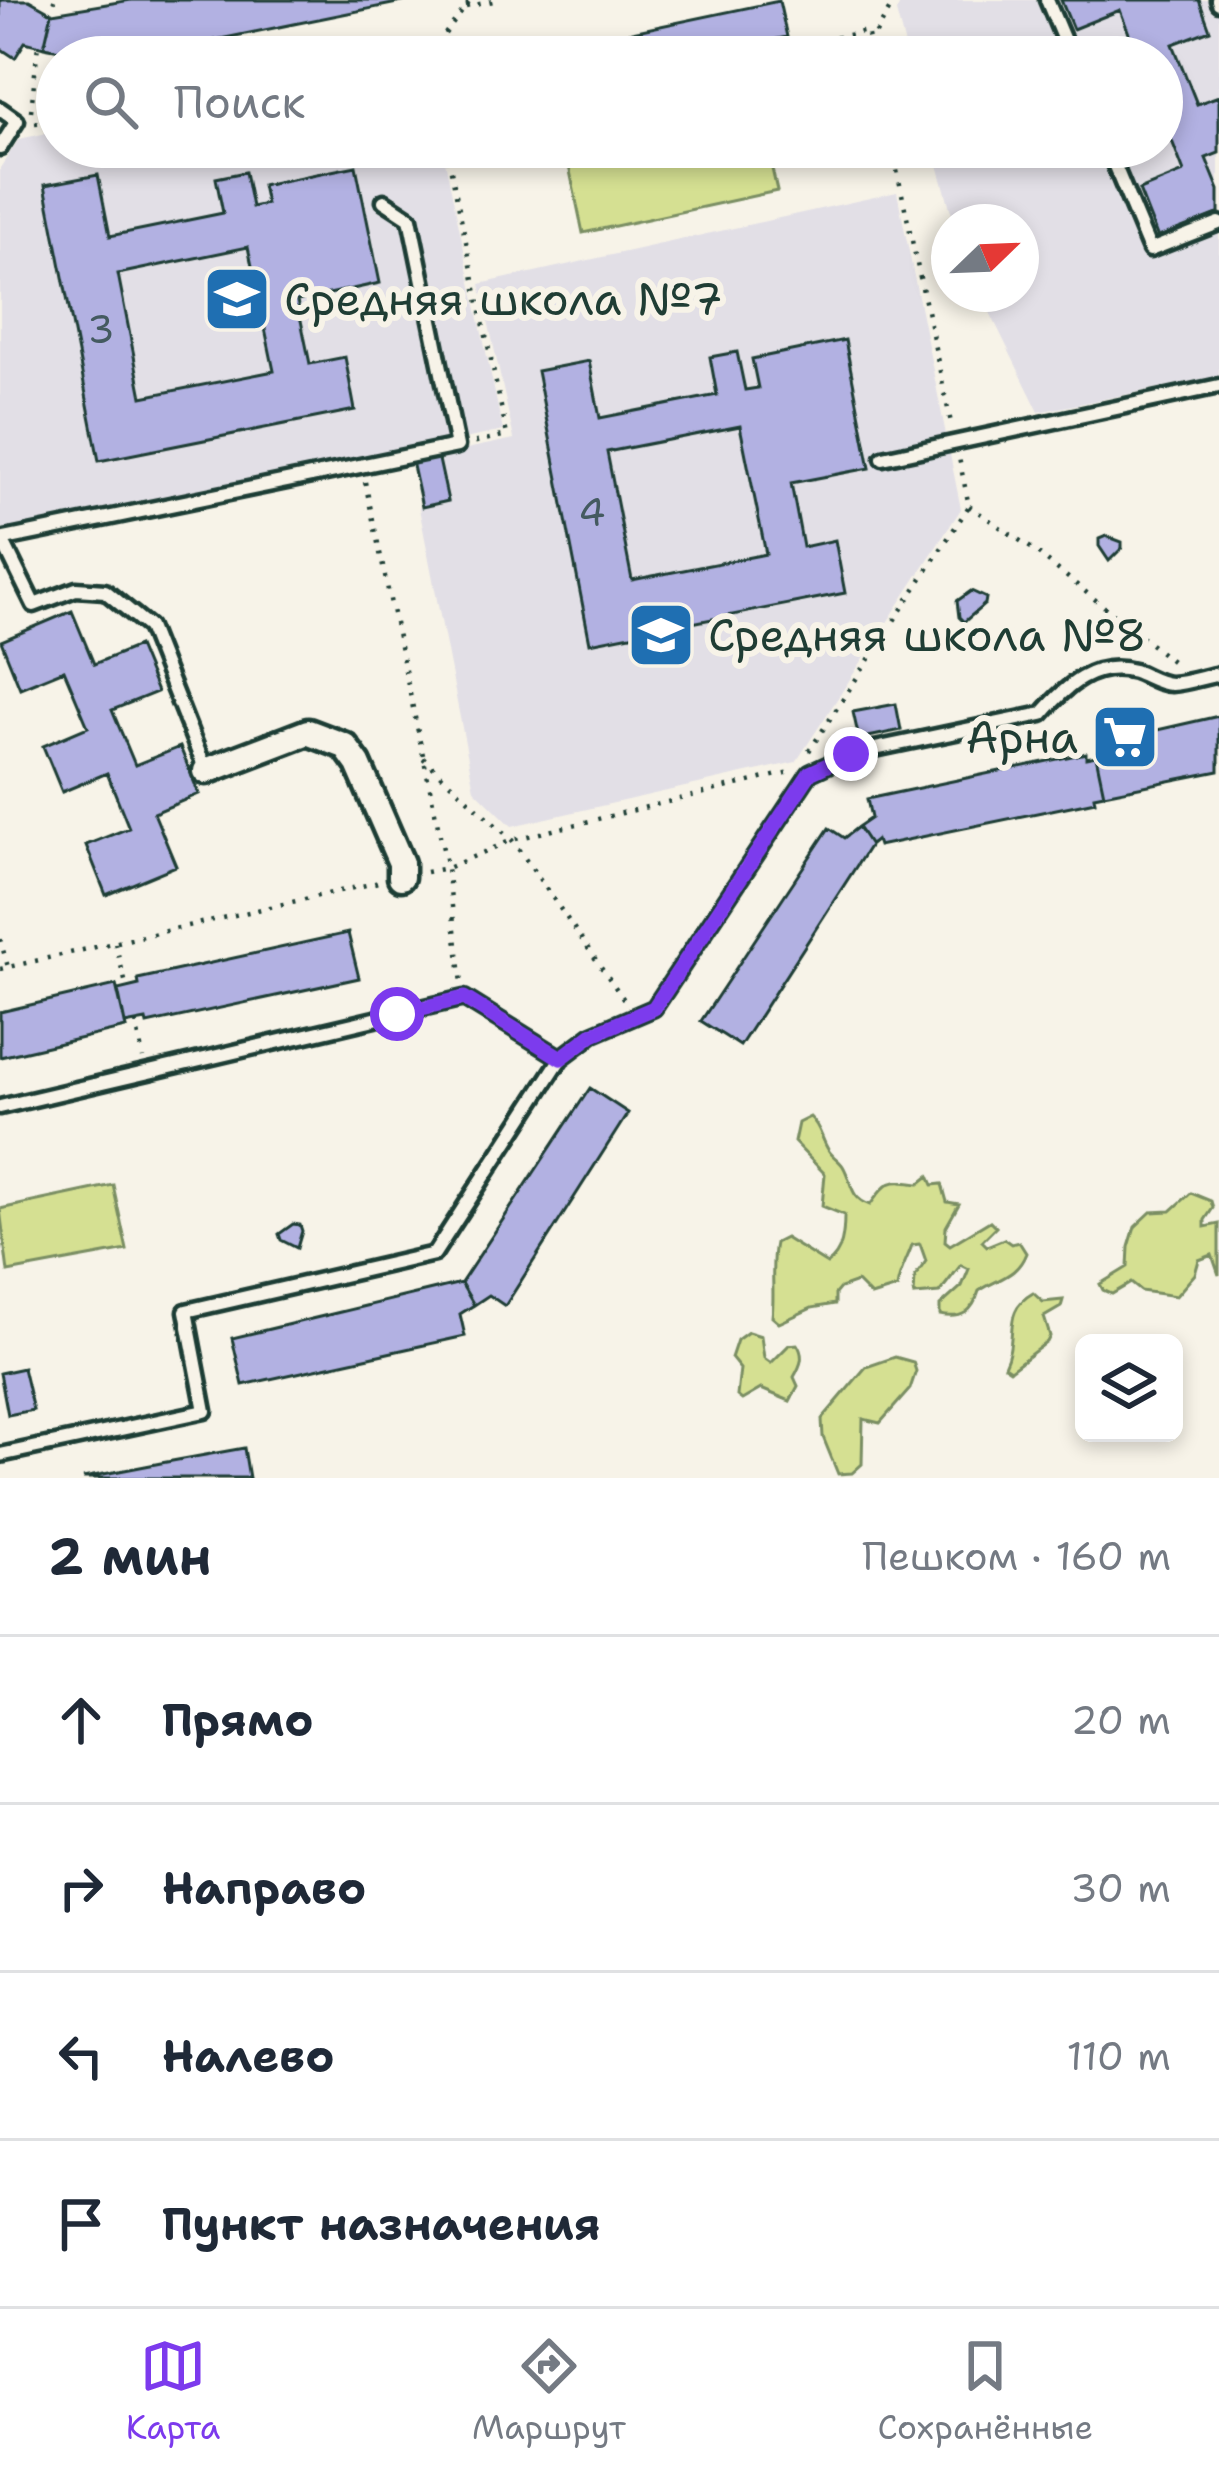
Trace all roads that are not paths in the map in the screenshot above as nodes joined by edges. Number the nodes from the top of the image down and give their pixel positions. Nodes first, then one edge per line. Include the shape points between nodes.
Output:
1 (1048, 0) edge
2 (1063, 36) edge
3 (0, 109) edge
4 (0, 148) edge
5 (1116, 168) edge
6 (385, 201) dead end
7 (1219, 223) edge
8 (1219, 386) edge
9 (883, 458) dead end
10 (2, 541) edge
11 (1219, 674) edge
12 (206, 771) joint
13 (401, 877) road end
14 (561, 1058) junction
15 (0, 1107) edge
16 (0, 1455) edge

1 - 2 lane
3 - 4 lane via 17,121
5 - 7 lane via 1150,250
6 - 10 lane via 410,218 457,446
8 - 9 lane
10 - 12 lane via 34,605 76,589 104,591 149,628
11 - 14 lane via 1166,685 1109,668 1084,675 1042,714 851,754 810,773 654,1008
12 - 13 street via 308,733 345,746
14 - 15 lane via 464,998
14 - 16 lane via 434,1254 186,1311 205,1411

